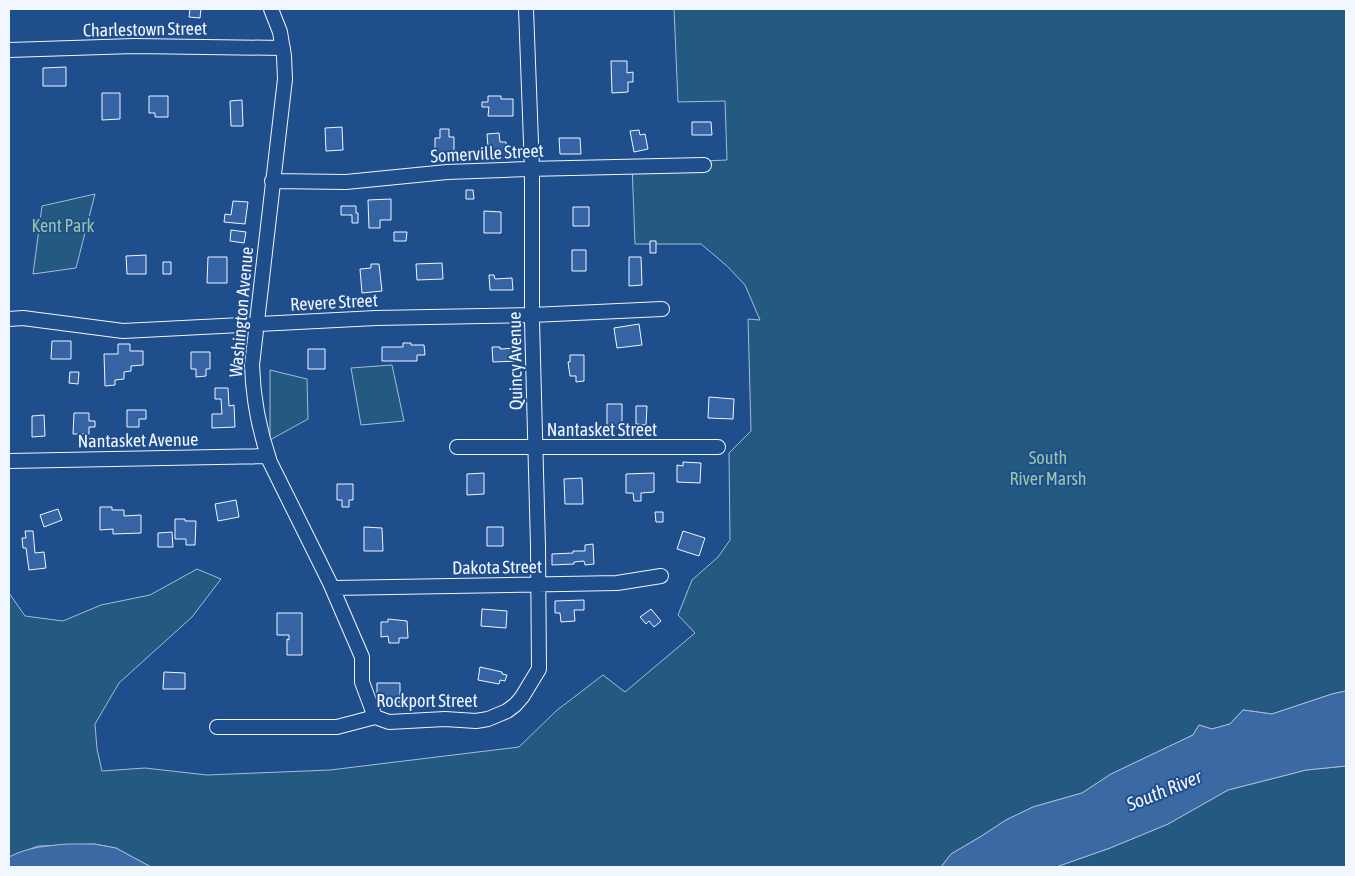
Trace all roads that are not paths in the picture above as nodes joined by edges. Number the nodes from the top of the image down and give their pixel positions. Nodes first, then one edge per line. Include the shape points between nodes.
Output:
1 (271, 9) edge
2 (526, 9) edge
3 (283, 48) junction
4 (9, 50) edge
5 (704, 165) dead end
6 (532, 169) junction
7 (272, 181) junction
8 (662, 309) dead end
9 (532, 315) junction
10 (9, 318) edge
11 (256, 325) junction
12 (457, 447) dead end
13 (718, 447) dead end
14 (536, 448) junction
15 (268, 456) junction
16 (9, 461) edge
17 (660, 576) dead end
18 (538, 585) junction
19 (333, 588) junction
20 (515, 705) joint
21 (375, 717) junction
22 (217, 728) dead end

1 - 3 street, Washington Avenue
2 - 6 street, Quincy Avenue
3 - 4 street, Charlestown Street via 134,46
3 - 7 street, Washington Avenue via 285,79
5 - 6 street, Somerville Street
6 - 7 street, Somerville Street via 447,172 346,182
6 - 9 street, Quincy Avenue
7 - 11 street, Washington Avenue
8 - 9 street, Revere Street
9 - 11 street, Revere Street via 376,318
9 - 14 street, Quincy Avenue
10 - 11 street, Revere Street via 123,332
11 - 15 street, Washington Avenue via 253,384 256,411
12 - 14 street, Nantasket Street
13 - 14 street, Nantasket Street
14 - 18 street, Quincy Avenue
15 - 16 street, Nantasket Avenue
15 - 19 street, Washington Avenue
17 - 18 street, Dakota Street via 617,583
18 - 19 street, Dakota Street
18 - 20 street, Quincy Avenue via 539,669
19 - 21 street, Washington Avenue via 362,658 362,682
20 - 21 street, Rockport Street via 493,717 476,721 389,722
21 - 22 street, Rockport Street via 338,727

